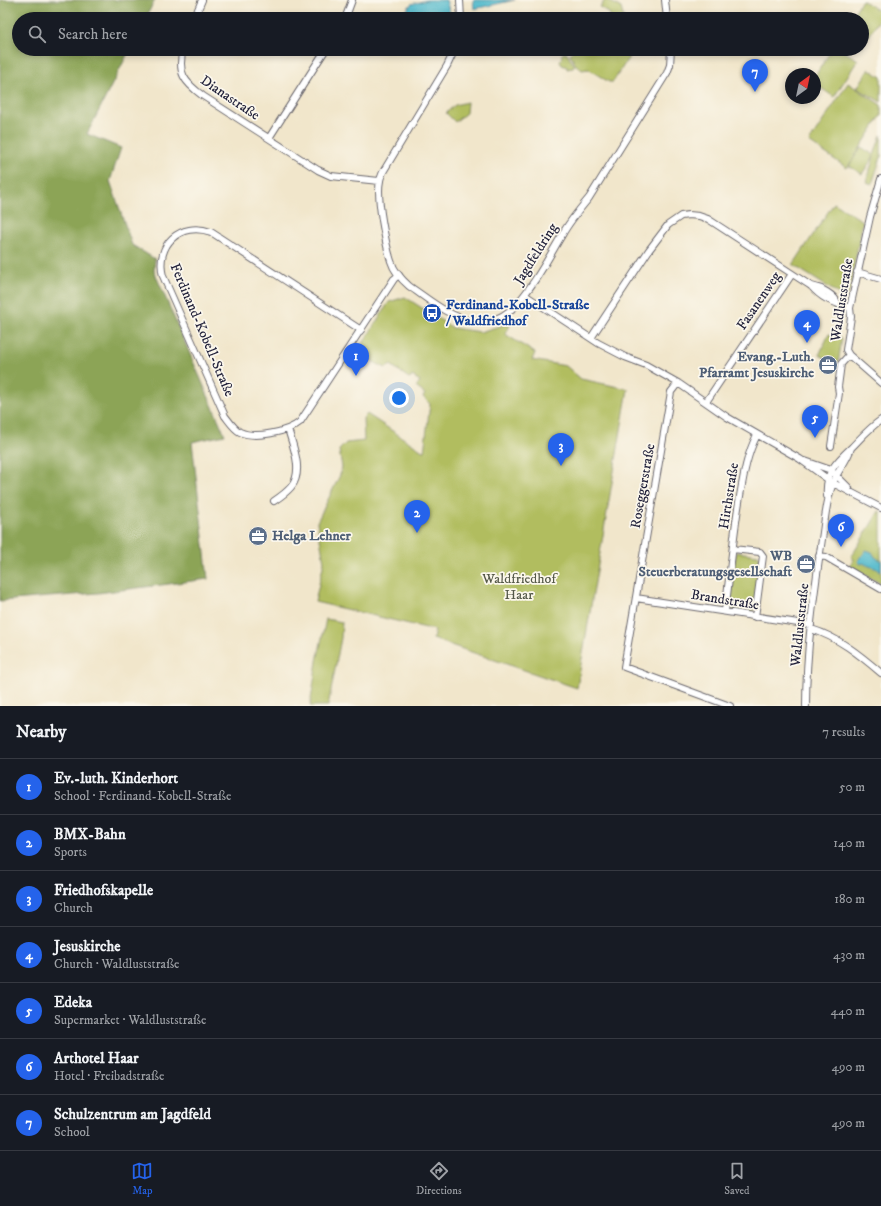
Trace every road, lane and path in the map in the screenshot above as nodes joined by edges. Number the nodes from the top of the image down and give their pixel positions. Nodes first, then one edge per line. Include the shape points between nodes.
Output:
1 (202, 0) edge
2 (352, 0) edge
3 (460, 0) edge
4 (664, 0) edge
5 (197, 12) edge
6 (348, 12) edge
7 (461, 12) edge
8 (666, 12) edge
9 (182, 56) edge
10 (322, 56) edge
11 (452, 56) edge
12 (671, 56) edge
13 (269, 138) junction
14 (881, 179) edge
15 (380, 181) junction
16 (857, 272) junction
17 (792, 274) junction
18 (399, 275) junction
19 (881, 279) edge
20 (525, 294) junction
21 (850, 308) junction
22 (361, 330) junction
23 (591, 338) junction
24 (849, 355) junction
25 (678, 382) junction
26 (881, 383) edge
27 (706, 402) junction
28 (881, 420) edge
29 (288, 429) junction
30 (757, 435) junction
31 (831, 446) dead end
32 (832, 477) junction
33 (274, 501) dead end
34 (881, 508) edge
35 (733, 549) junction
36 (820, 556) junction
37 (881, 589) edge
38 (636, 598) junction
39 (725, 611) junction
40 (755, 617) junction
41 (811, 627) junction
42 (881, 673) edge
43 (730, 706) edge
44 (806, 706) edge

1 - 5 street
2 - 6 street
3 - 7 street
4 - 8 street
9 - 13 street, Dianastraße via 180,67 187,83
10 - 13 street, Dianastraße
11 - 15 street, Jagdfeldring via 388,162
12 - 20 street, Jagdfeldring via 667,73
13 - 15 street, Dianastraße via 331,176
14 - 16 street, Waldluststraße
15 - 18 street, Jagdfeldring via 379,195 383,222 391,261
16 - 19 street
16 - 21 street, Waldluststraße
17 - 21 street via 828,301
17 - 23 street via 708,219 681,216 668,225 649,250
17 - 27 street, Fasanenweg
18 - 20 street, Jagdfeldring via 409,286 452,314 472,321 491,320 509,312
18 - 22 street, Ferdinand-Kobell-Straße
20 - 23 street
21 - 24 street, Waldluststraße via 846,350
22 - 29 street, Ferdinand-Kobell-Straße via 303,418 297,425
22 - 29 street, Ferdinand-Kobell-Straße via 211,232 191,229 169,241 162,257 163,276 225,416 238,431 249,435
23 - 25 street
24 - 26 street
24 - 31 street, Waldluststraße via 841,364
25 - 27 street
25 - 38 street, Roseggerstraße via 671,392
27 - 30 street
28 - 32 street via 843,454
29 - 33 street via 295,453 297,475 292,486
30 - 32 street
30 - 35 street, Hirthstraße via 744,471
32 - 34 street
32 - 36 street, Waldluststraße
35 - 39 street, Hirthstraße
35 - 40 street via 760,552 763,556
36 - 37 street
36 - 41 street, Waldluststraße
38 - 39 street, Brandstraße
38 - 43 street, Roseggerstraße via 624,667
39 - 40 street, Brandstraße
40 - 41 street, Brandstraße
41 - 42 street, Brandstraße via 840,642
41 - 44 street, Waldluststraße via 806,674

